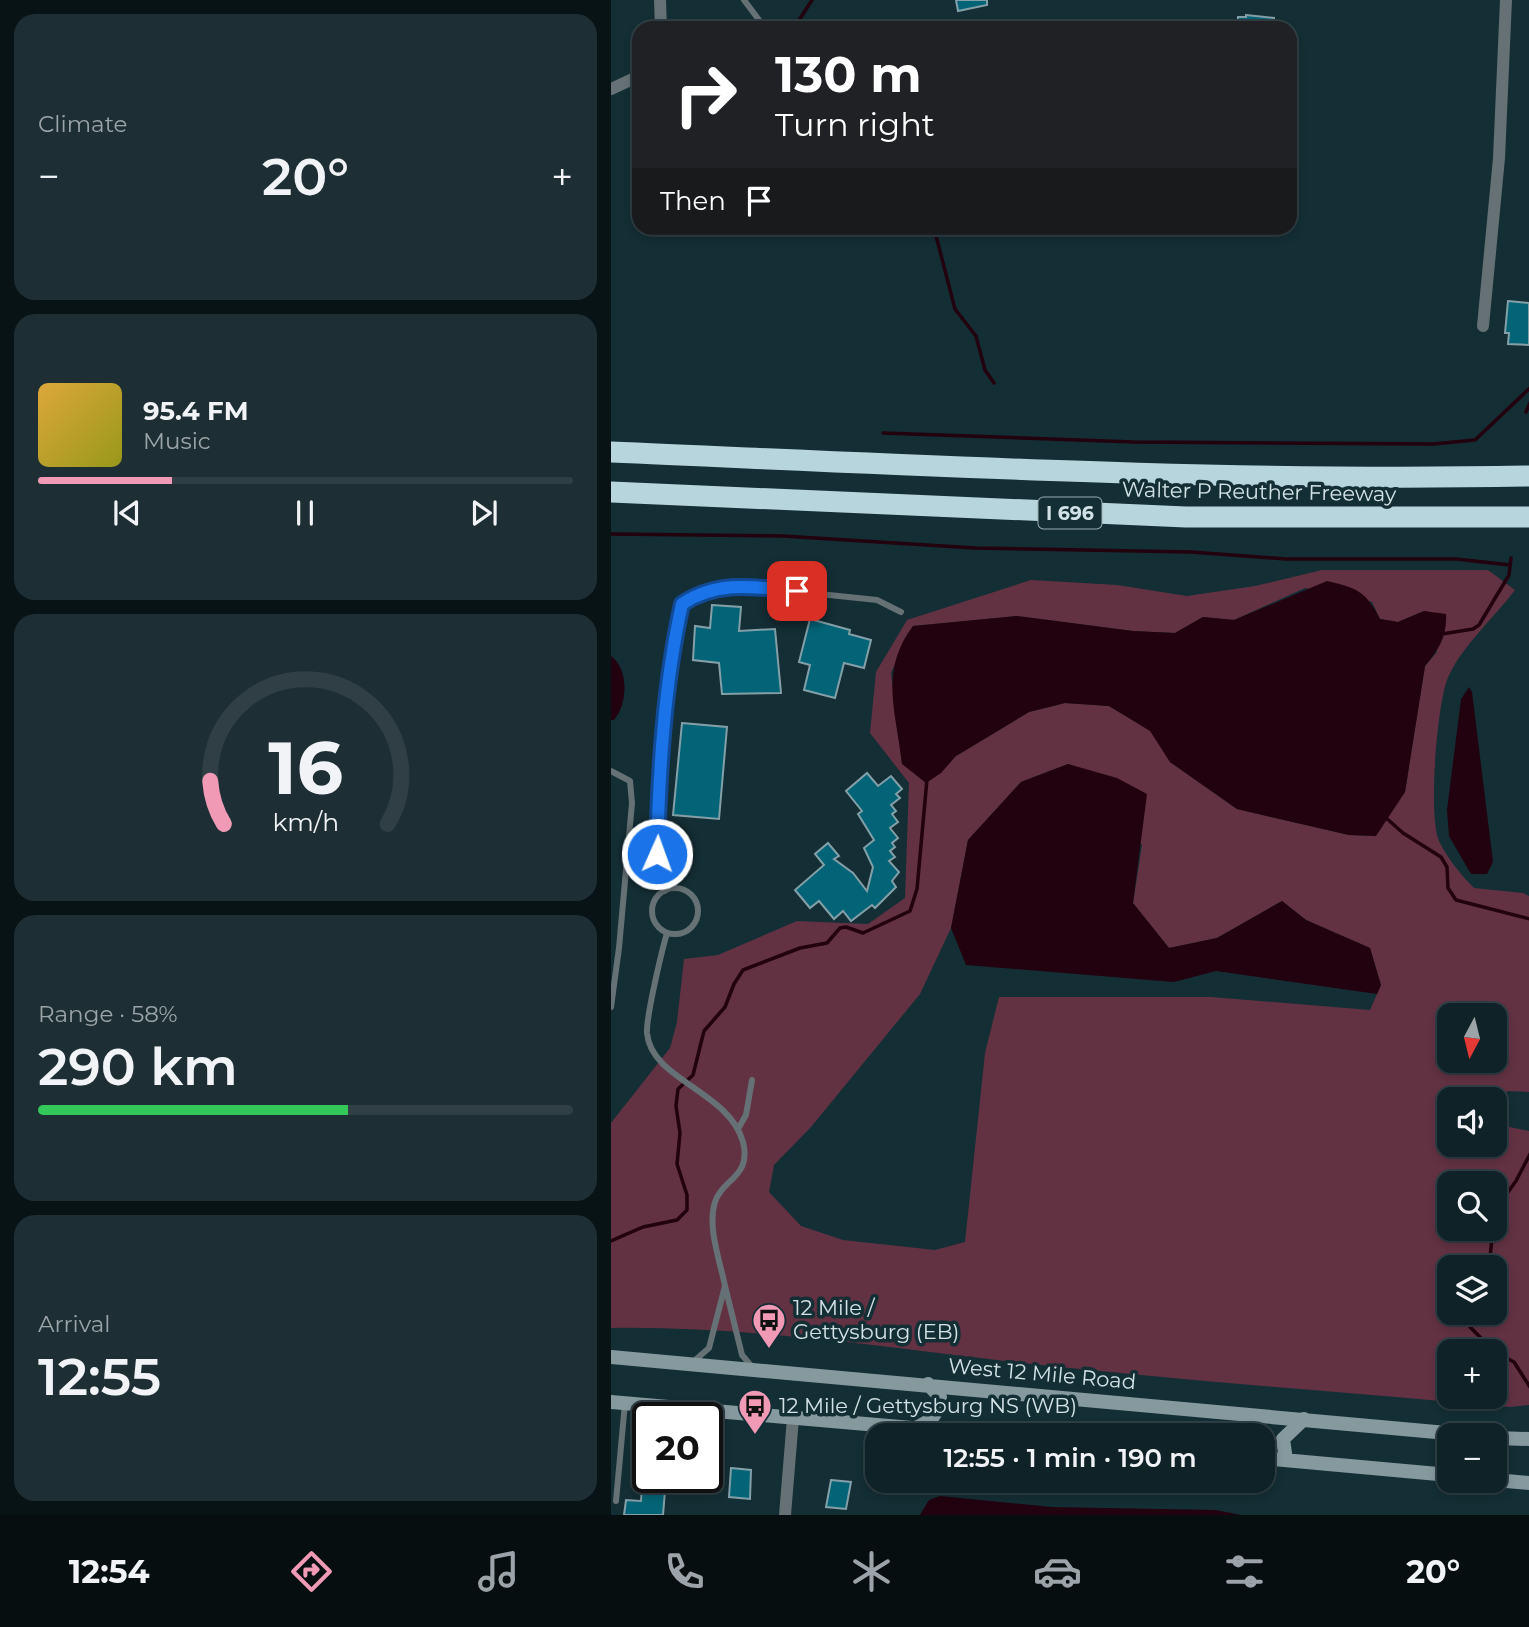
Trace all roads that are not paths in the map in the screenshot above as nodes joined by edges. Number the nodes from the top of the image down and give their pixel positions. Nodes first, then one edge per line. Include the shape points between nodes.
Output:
1 (660, 0) edge
2 (744, 0) edge
3 (1506, 0) edge
4 (661, 21) edge
5 (760, 21) edge
6 (632, 79) edge
7 (611, 89) edge
8 (1483, 326) dead end
9 (611, 452) edge
10 (1529, 476) edge
11 (611, 492) edge
12 (1529, 517) edge
13 (901, 612) dead end
14 (611, 771) edge
15 (665, 891) junction
16 (667, 933) junction
17 (611, 1007) edge
18 (752, 1080) dead end
19 (739, 1129) junction
20 (725, 1286) junction
21 (611, 1357) edge
22 (690, 1363) junction
23 (754, 1369) junction
24 (928, 1384) junction
25 (618, 1403) edge
26 (793, 1418) junction
27 (1304, 1419) junction
28 (926, 1423) edge
29 (865, 1424) edge
30 (1437, 1432) edge
31 (1507, 1438) edge
32 (1529, 1439) edge
33 (1275, 1459) edge
34 (1287, 1460) junction
35 (1437, 1474) edge
36 (1507, 1481) edge
37 (1529, 1483) edge
38 (616, 1501) dead end
39 (785, 1515) edge

1 - 4 street
2 - 5 lane
3 - 8 street via 1499,158
6 - 7 street
9 - 10 highway, Walter P Reuther Freeway / I 696 via 1144,474
11 - 12 highway, Walter P Reuther Freeway / I 696 via 1172,516
13 - 15 lane via 877,600 743,586 717,587 682,604 658,803 658,873
14 - 17 lane via 630,781 632,803
15 - 16 lane via 652,910 656,925
15 - 16 lane via 686,891 698,908 691,928
16 - 19 lane via 647,1032 653,1051 666,1067 728,1112
18 - 19 lane
19 - 20 lane via 744,1161 736,1179 716,1199 714,1210
20 - 22 lane via 709,1348 702,1358
20 - 23 lane via 742,1355
21 - 22 main road, West 12 Mile Road
22 - 23 main road, West 12 Mile Road
23 - 24 main road, West 12 Mile Road
24 - 27 main road, West 12 Mile Road
24 - 28 main road via 940,1397 938,1409
25 - 26 main road
25 - 38 lane
26 - 29 main road
26 - 39 street
27 - 30 main road, West 12 Mile Road
27 - 34 main road via 1283,1439
31 - 32 main road
33 - 34 main road
34 - 35 main road
36 - 37 main road

